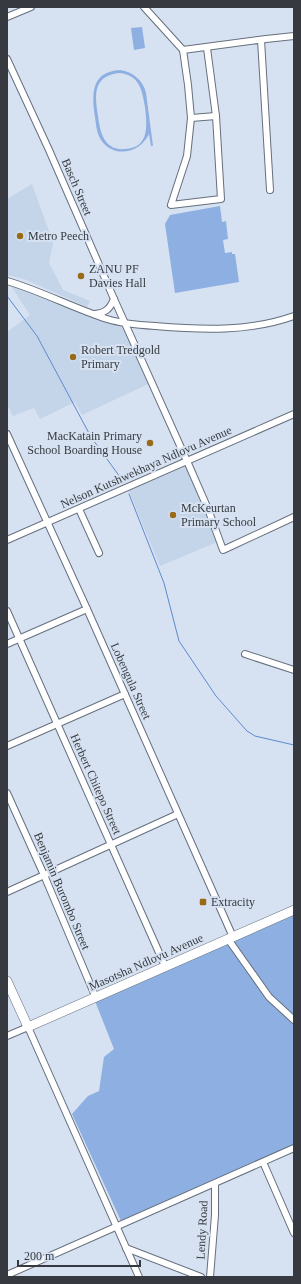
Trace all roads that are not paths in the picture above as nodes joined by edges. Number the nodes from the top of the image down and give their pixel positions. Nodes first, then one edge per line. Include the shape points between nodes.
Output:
1 (31, 7) edge
2 (144, 7) edge
3 (21, 9) edge
4 (7, 17) edge
5 (294, 36) edge
6 (262, 40) junction
7 (208, 48) junction
8 (183, 50) junction
9 (7, 59) edge
10 (216, 116) junction
11 (191, 118) junction
12 (270, 190) dead end
13 (7, 281) edge
14 (114, 299) junction
15 (94, 314) junction
16 (294, 316) edge
17 (126, 324) junction
18 (294, 414) edge
19 (7, 436) edge
20 (187, 461) junction
21 (79, 509) junction
22 (294, 517) edge
23 (48, 523) junction
24 (7, 540) edge
25 (99, 553) dead end
26 (87, 608) junction
27 (7, 611) edge
28 (20, 639) junction
29 (7, 644) edge
30 (245, 654) dead end
31 (294, 670) edge
32 (125, 694) junction
33 (58, 724) junction
34 (7, 746) edge
35 (7, 793) edge
36 (178, 814) junction
37 (111, 845) junction
38 (44, 875) junction
39 (7, 892) edge
40 (294, 910) edge
41 (231, 938) junction
42 (165, 966) junction
43 (7, 981) edge
44 (96, 998) junction
45 (294, 1020) edge
46 (28, 1027) junction
47 (7, 1036) edge
48 (294, 1148) edge
49 (263, 1162) junction
50 (215, 1184) junction
51 (116, 1227) junction
52 (294, 1233) edge
53 (126, 1248) junction
54 (7, 1275) edge
55 (139, 1277) edge
56 (201, 1277) edge
57 (210, 1277) edge

1 - 3 street
2 - 8 street
3 - 4 street
5 - 6 street
6 - 7 street
6 - 12 street
7 - 8 street
7 - 10 street
8 - 11 street
9 - 14 street, Basch Street via 50,150
10 - 11 street
10 - 11 street via 221,198 171,206 187,156
13 - 15 street
14 - 15 street via 107,310
14 - 17 street, Basch Street
15 - 17 street
16 - 17 street via 244,328
17 - 20 street, Basch Street
18 - 20 street, Nelson Kutshwekhaya Ndlovu Avenue
19 - 23 street, Lobengula Street
20 - 21 street, Nelson Kutshwekhaya Ndlovu Avenue
20 - 22 street, Basch Street via 223,550
21 - 23 street, Nelson Kutshwekhaya Ndlovu Avenue
21 - 25 street
23 - 24 street, Nelson Kutshwekhaya Ndlovu Avenue
23 - 26 street, Lobengula Street
26 - 28 street
26 - 32 street, Lobengula Street
27 - 28 street, Herbert Chitepo Street
28 - 29 street
28 - 33 street, Herbert Chitepo Street
30 - 31 street
32 - 33 street
32 - 36 street, Lobengula Street
33 - 34 street
33 - 37 street, Herbert Chitepo Street
35 - 38 street, Benjamin Burombo Street
36 - 37 street
36 - 41 street, Lobengula Street
37 - 38 street
37 - 42 street, Herbert Chitepo Street
38 - 39 street
38 - 44 street, Benjamin Burombo Street
40 - 41 highway, Masotsha Ndlovu Avenue
41 - 42 highway, Masotsha Ndlovu Avenue
41 - 45 street, Lobengula Street via 269,997
42 - 44 highway, Masotsha Ndlovu Avenue
43 - 46 highway
44 - 46 highway, Masotsha Ndlovu Avenue
46 - 47 street, Masotsha Ndlovu Avenue
46 - 51 street
48 - 49 street
49 - 50 street
49 - 52 street
50 - 51 street
50 - 57 street, Lendy Road via 216,1215
51 - 53 street
51 - 54 street
53 - 55 street
53 - 56 street

